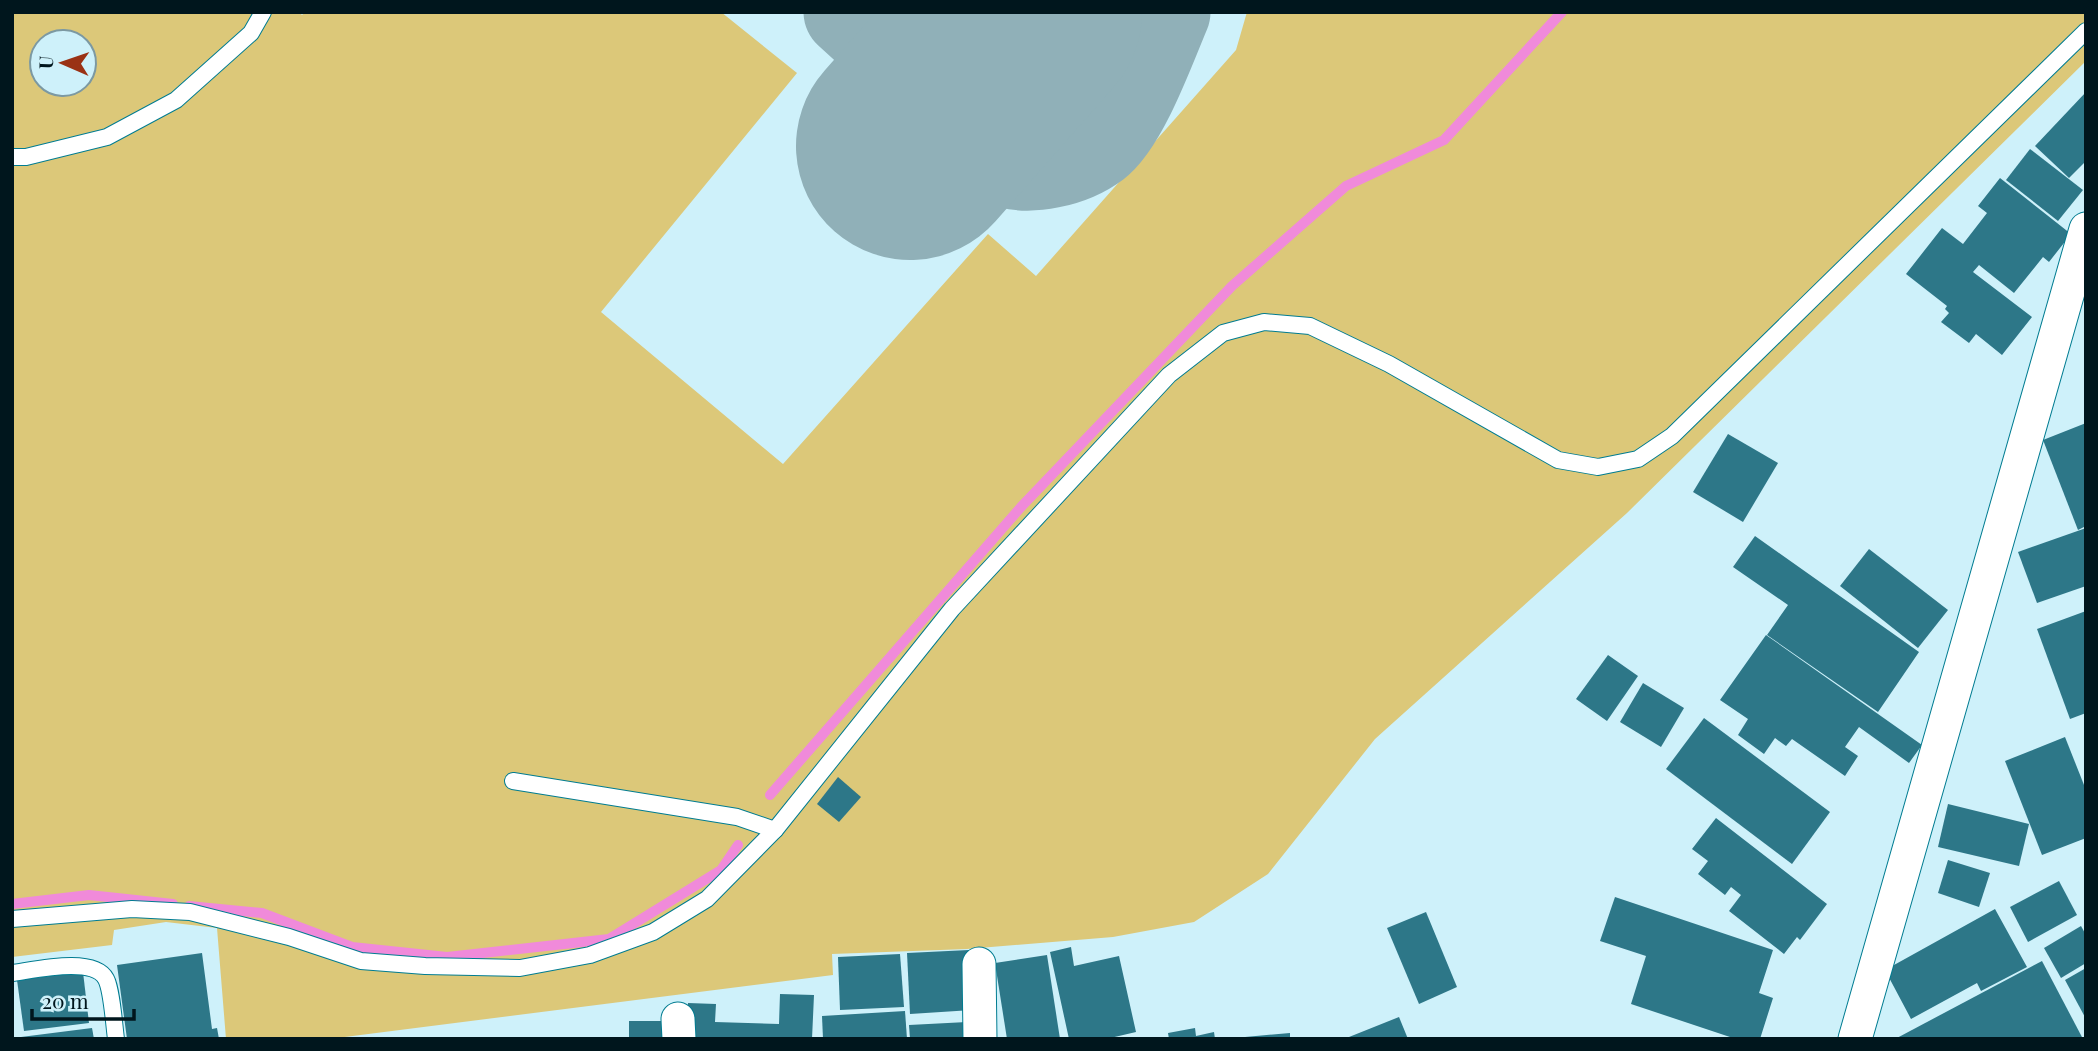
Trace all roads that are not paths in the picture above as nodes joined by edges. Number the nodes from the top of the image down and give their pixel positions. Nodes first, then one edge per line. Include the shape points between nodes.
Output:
1 (263, 12) edge
2 (2086, 31) edge
3 (12, 157) edge
4 (2086, 229) edge
5 (513, 781) dead end
6 (775, 830) junction
7 (12, 919) edge
8 (979, 964) dead end
9 (12, 972) edge
10 (116, 1039) edge
11 (980, 1039) edge
12 (1855, 1039) edge

1 - 3 lane via 251,33 176,100 107,137
2 - 6 lane via 1672,436 1638,458 1598,467 1558,460 1389,364 1310,326 1264,322 1223,333 1169,375 952,609
4 - 12 street
5 - 6 lane via 737,817
6 - 7 lane via 707,899 653,932 590,955 520,968 361,961 190,912 132,909
8 - 11 street
9 - 10 lane via 82,965 100,971 107,980

